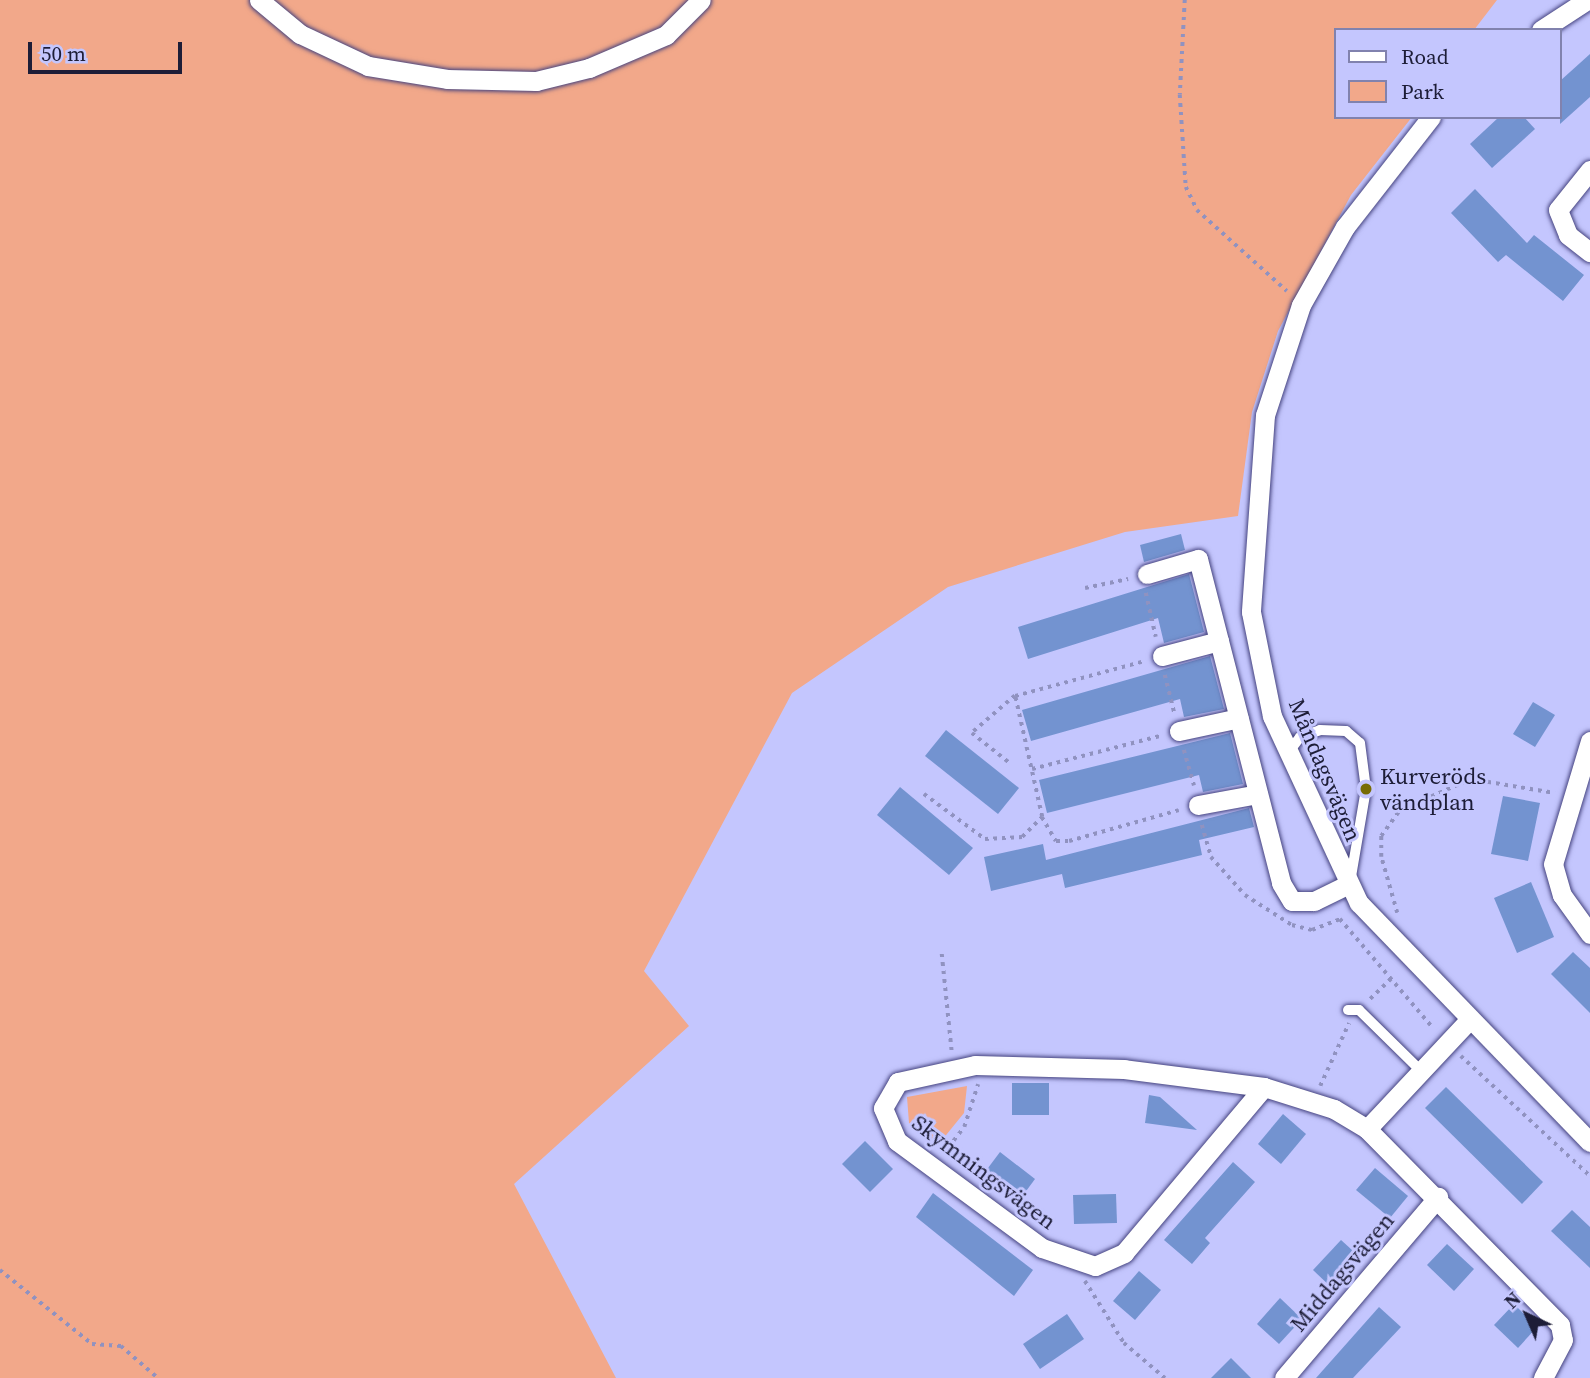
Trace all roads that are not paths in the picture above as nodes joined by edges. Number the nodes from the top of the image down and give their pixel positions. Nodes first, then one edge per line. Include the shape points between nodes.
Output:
1 (259, 0) edge
2 (701, 0) edge
3 (1587, 0) edge
4 (1590, 5) edge
5 (1544, 28) edge
6 (1430, 119) edge
7 (1590, 170) edge
8 (1590, 252) edge
9 (1147, 574) dead end
10 (1219, 641) junction
11 (1162, 656) road end
12 (1239, 718) junction
13 (1179, 731) road end
14 (1590, 741) edge
15 (1288, 754) junction
16 (1258, 793) junction
17 (1198, 805) road end
18 (1349, 884) junction
19 (1590, 934) edge
20 (1348, 1010) dead end
21 (1468, 1021) junction
22 (1420, 1070) junction
23 (1264, 1087) junction
24 (1367, 1129) junction
25 (1590, 1142) edge
26 (1438, 1197) junction
27 (1284, 1378) edge
28 (1543, 1378) edge

1 - 2 street via 300,34 368,66 447,79 536,80 589,68 666,35
3 - 4 street
3 - 5 street
6 - 15 street, Måndagsvägen via 1345,227 1301,305 1265,415 1253,511 1251,612 1272,716
7 - 8 street via 1558,210 1568,235
9 - 10 street via 1198,559
10 - 11 street
10 - 12 street
12 - 13 street
12 - 16 street
14 - 19 street via 1553,864 1562,895
15 - 18 street, Måndagsvägen
15 - 18 lane via 1300,737 1320,730 1346,731 1360,743 1366,789
16 - 17 street
16 - 18 street via 1281,883 1292,901 1314,901
18 - 21 street, Måndagsvägen via 1380,930
20 - 22 lane via 1359,1010
21 - 22 street
21 - 25 street, Måndagsvägen
22 - 24 street
23 - 23 street, Skymningsvägen via 1124,1253 1084,1265 1042,1248 897,1140 883,1108 898,1082 978,1065 1124,1069
23 - 24 street, Skymningsvägen via 1313,1100
24 - 26 street
26 - 27 street, Middagsvägen
26 - 28 street via 1560,1325 1563,1340

